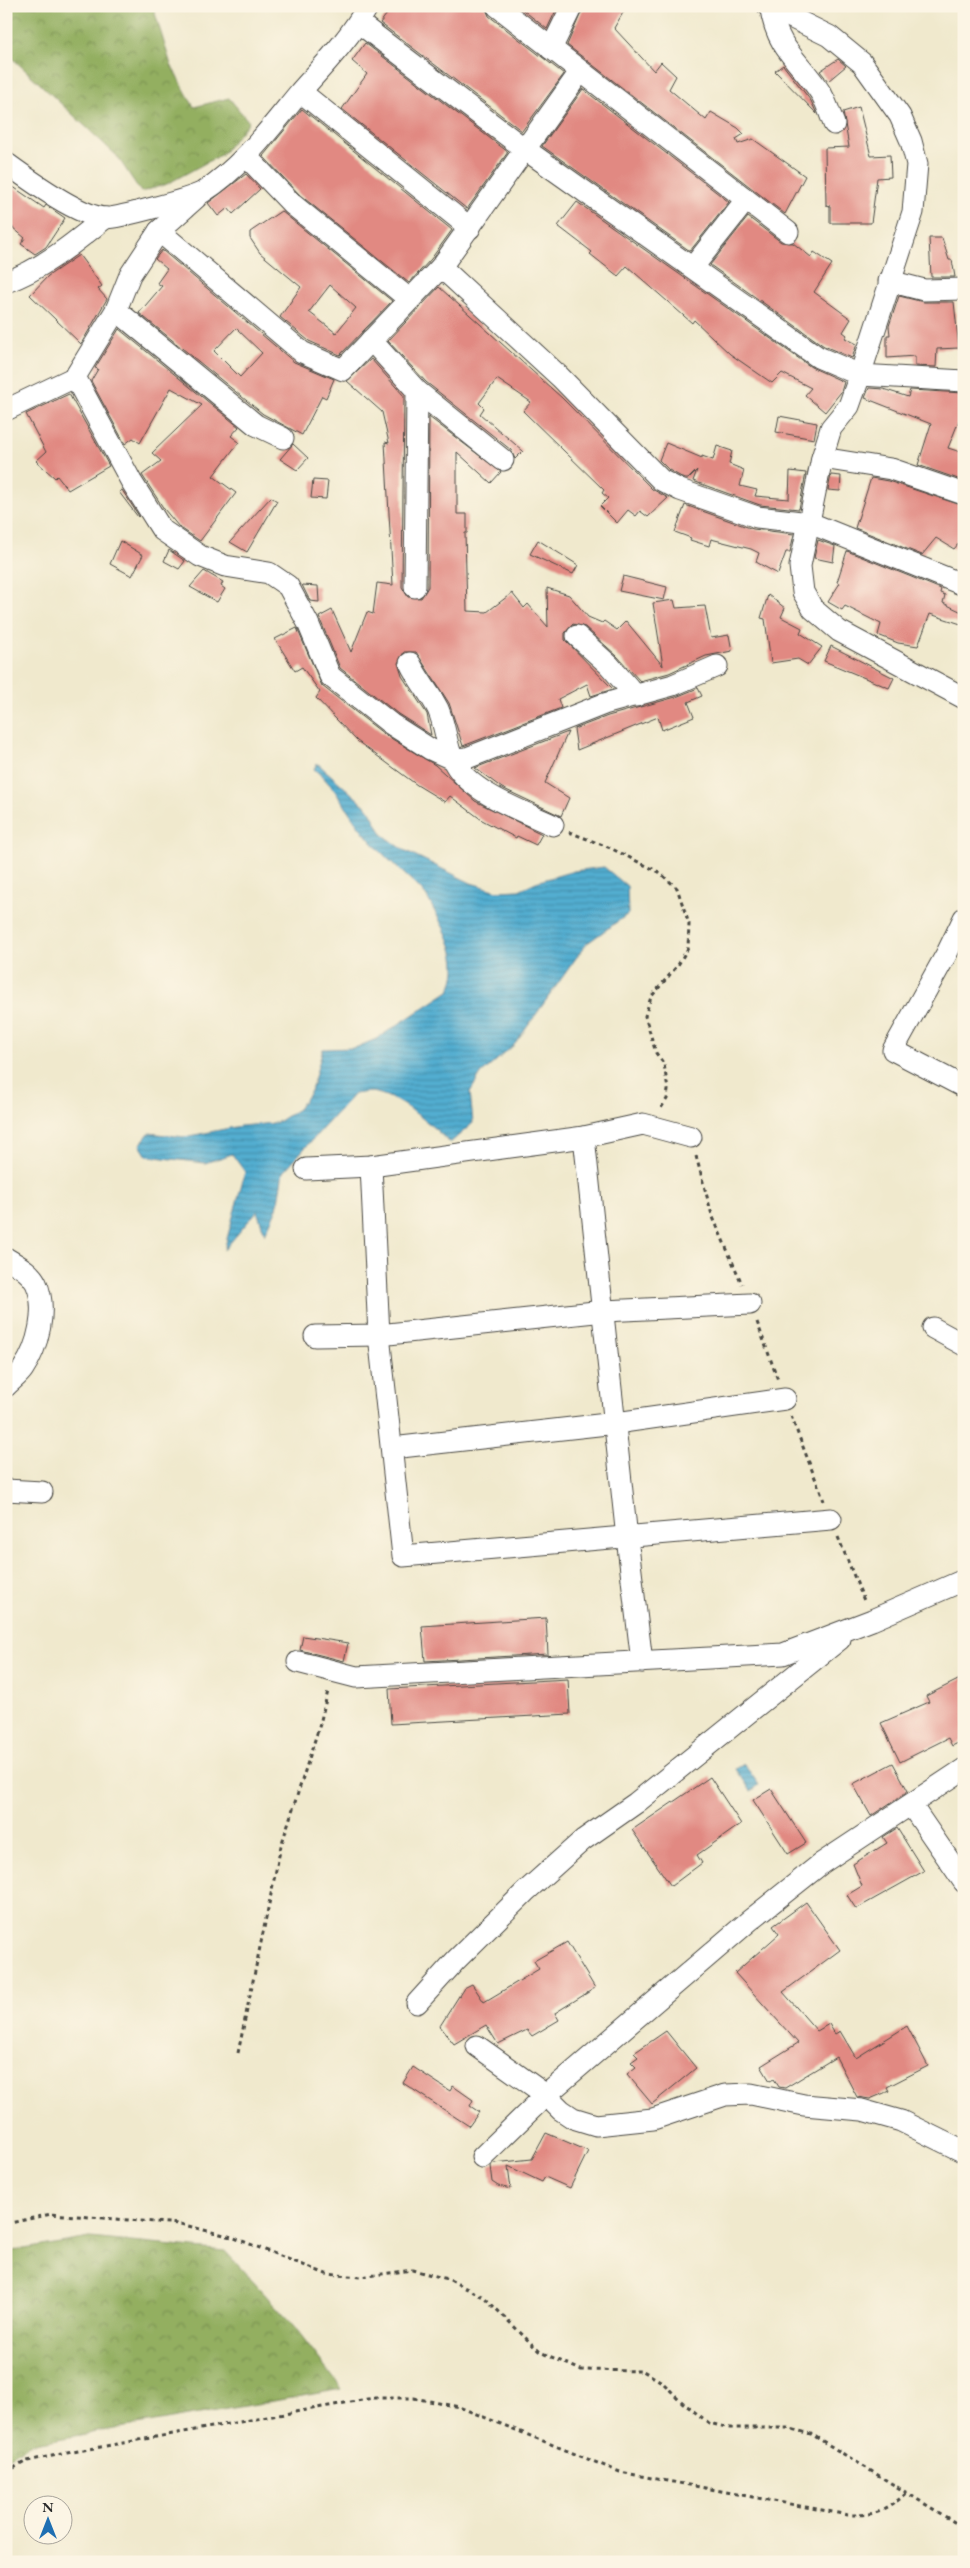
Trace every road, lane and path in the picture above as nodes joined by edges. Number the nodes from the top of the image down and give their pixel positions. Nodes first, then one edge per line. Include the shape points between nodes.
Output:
1 (497, 6) edge
2 (572, 6) edge
3 (769, 8) edge
4 (363, 14) edge
5 (551, 49) junction
6 (580, 72) junction
7 (301, 92) junction
8 (834, 124) dead end
9 (526, 150) junction
10 (246, 156) junction
11 (6, 163) edge
12 (202, 192) junction
13 (746, 200) junction
14 (105, 218) junction
15 (470, 228) junction
16 (159, 231) junction
17 (788, 232) dead end
18 (441, 266) junction
19 (694, 266) junction
20 (889, 281) junction
21 (6, 282) edge
22 (964, 289) edge
23 (409, 299) junction
24 (116, 310) junction
25 (371, 340) junction
26 (860, 374) junction
27 (75, 378) junction
28 (964, 382) edge
29 (417, 390) junction
30 (6, 410) edge
31 (283, 438) dead end
32 (822, 458) junction
33 (503, 460) dead end
34 (964, 494) edge
35 (810, 523) junction
36 (964, 585) edge
37 (415, 587) dead end
38 (577, 636) dead end
39 (410, 663) dead end
40 (717, 666) dead end
41 (636, 696) junction
42 (964, 698) edge
43 (452, 758) junction
44 (553, 825) joint
45 (964, 918) edge
46 (955, 957) edge
47 (964, 1087) edge
48 (643, 1124) junction
49 (584, 1137) junction
50 (691, 1137) dead end
51 (371, 1166) junction
52 (306, 1169) dead end
53 (6, 1258) edge
54 (750, 1304) dead end
55 (604, 1310) junction
56 (933, 1328) dead end
57 (378, 1335) junction
58 (314, 1336) dead end
59 (964, 1345) edge
60 (6, 1386) edge
61 (785, 1399) dead end
62 (616, 1423) junction
63 (392, 1448) junction
64 (6, 1490) edge
65 (42, 1492) dead end
66 (831, 1519) dead end
67 (626, 1538) junction
68 (964, 1580) edge
69 (856, 1626) junction
70 (298, 1662) dead end
71 (642, 1662) junction
72 (333, 1671) junction
73 (964, 1769) edge
74 (911, 1805) junction
75 (964, 1882) edge
76 (417, 2004) dead end
77 (477, 2046) dead end
78 (238, 2053) dead end
79 (546, 2096) junction
80 (964, 2152) edge
81 (482, 2158) dead end
82 (6, 2224) edge
83 (6, 2472) edge
84 (907, 2492) junction
85 (964, 2528) edge

1 - 5 street
2 - 5 street
3 - 8 street via 779,40 822,96
3 - 20 street via 829,36 862,63 900,116 917,164 912,212
4 - 7 street
4 - 9 street
5 - 6 street
6 - 9 street
6 - 13 street
7 - 10 street
7 - 15 street
9 - 15 street
9 - 19 street
10 - 12 street
10 - 23 street via 292,204
11 - 14 street via 57,198
12 - 14 street
12 - 16 street
13 - 17 street
13 - 19 street
14 - 21 street via 69,247
15 - 18 street
16 - 24 street via 130,275
16 - 25 street via 302,352 343,370
18 - 23 street
18 - 35 street via 560,377 661,480 757,517
19 - 26 street via 818,357
20 - 22 street via 924,290
20 - 26 street
23 - 25 street
24 - 27 street
24 - 31 street via 256,425
25 - 29 street
26 - 28 street
26 - 32 street via 849,406 831,428
27 - 30 street
27 - 43 street via 131,481 162,530 200,556 225,566 269,573 288,586 330,676 391,724 430,749
29 - 33 street
29 - 37 street
32 - 34 street via 891,469
32 - 35 street
35 - 36 street
35 - 42 street via 800,566 803,592 813,609 839,631
38 - 41 street
39 - 43 street via 437,708
40 - 41 street via 673,686
41 - 43 street via 559,721 467,758
43 - 44 street via 460,772 487,794
44 - 48 path via 659,872 677,888 689,924 688,948 651,997 645,1016 656,1054 664,1064 668,1090 661,1109
45 - 46 street
46 - 47 street via 893,1050
48 - 49 street
48 - 50 street
49 - 51 street
49 - 55 street
51 - 52 street
51 - 57 street
53 - 60 street via 26,1270 40,1296 40,1325 32,1353 22,1370
54 - 55 street
55 - 57 street
55 - 62 street
56 - 59 street
57 - 58 street
57 - 63 street
61 - 62 street
62 - 63 street
62 - 67 street
63 - 67 street via 403,1556
64 - 65 street
66 - 67 street
67 - 71 street
68 - 69 street
69 - 71 street via 783,1654
69 - 76 street via 636,1802 583,1840 456,1960
70 - 72 street
71 - 72 street via 356,1677
72 - 78 path via 320,1724 281,1846
73 - 74 street
74 - 75 street
74 - 79 street via 822,1863 749,1921
77 - 79 street
79 - 80 street via 573,2118 596,2126 653,2119 725,2096 751,2094 804,2105 862,2110 891,2118
79 - 81 street
82 - 84 path via 51,2214 180,2224 232,2237 326,2274 360,2277 412,2270 448,2280 485,2298 540,2352 581,2370 643,2372 662,2382 709,2423 730,2428 787,2428 811,2434
83 - 84 path via 27,2460 373,2398 414,2398 459,2407 620,2472 848,2515 869,2515 888,2509
84 - 85 path

